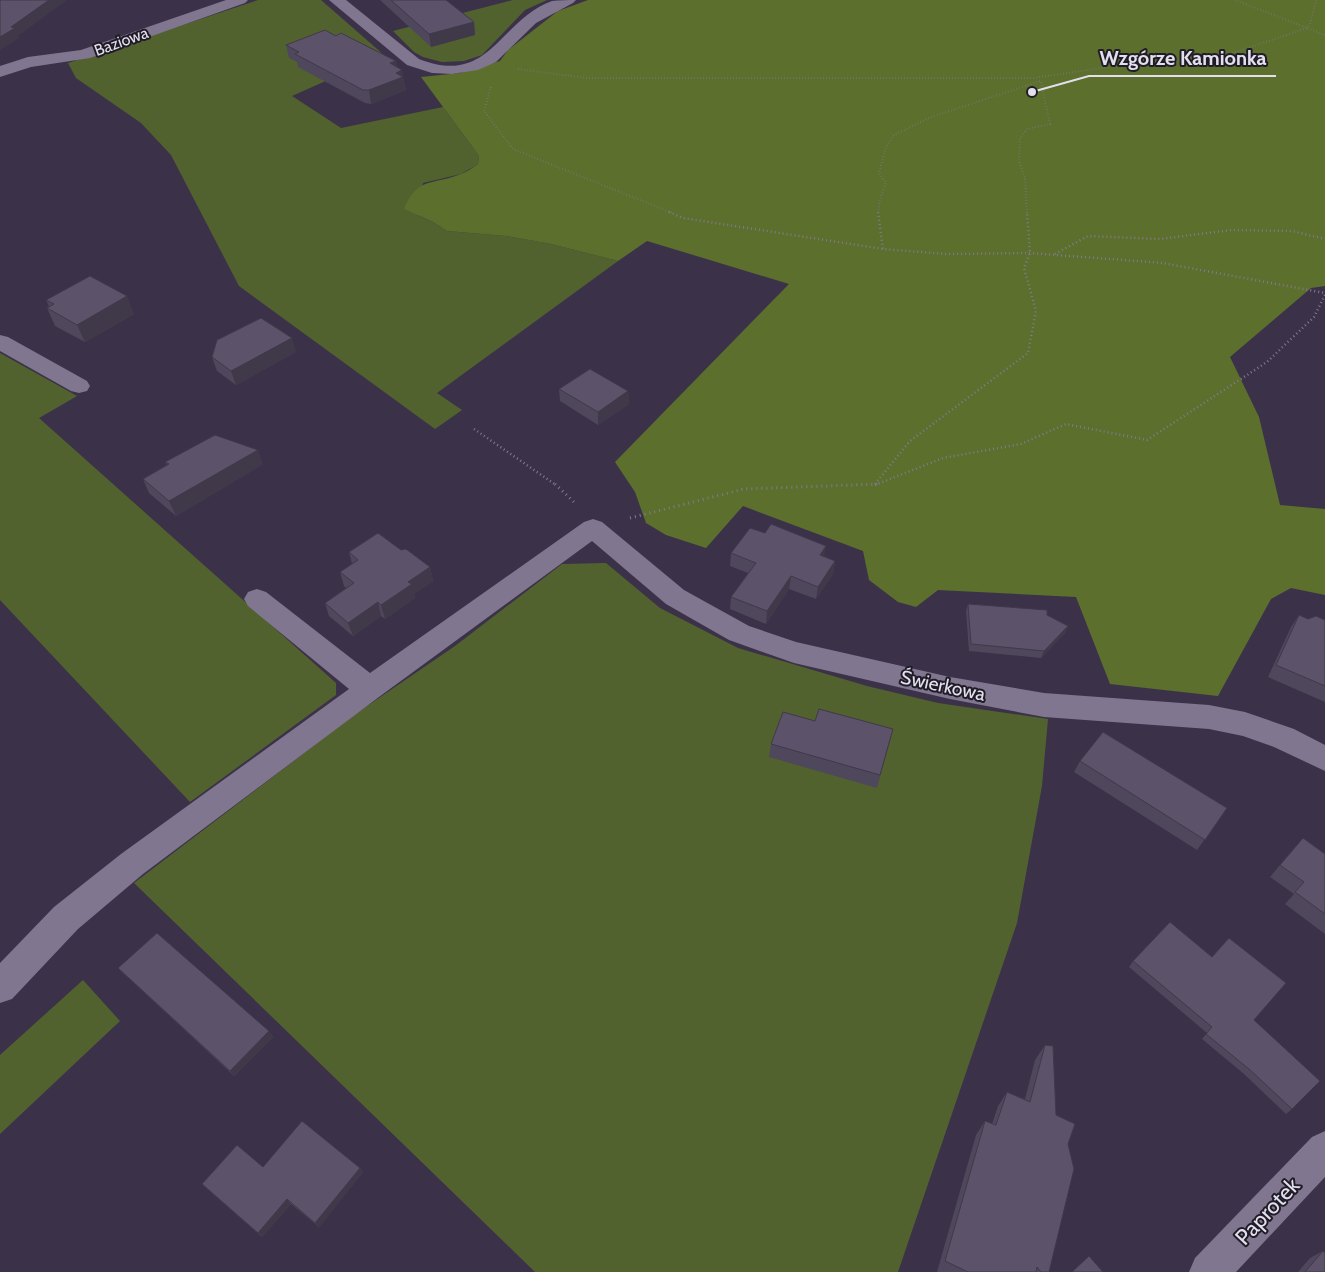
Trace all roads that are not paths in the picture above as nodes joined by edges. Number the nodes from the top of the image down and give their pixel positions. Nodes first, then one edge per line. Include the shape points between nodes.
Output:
1 (240, 0) edge
2 (337, 0) edge
3 (568, 0) edge
4 (0, 72) edge
5 (0, 342) edge
6 (79, 386) dead end
7 (257, 599) dead end
8 (369, 689) junction
9 (1325, 759) edge
10 (0, 987) edge
11 (1325, 1150) edge
12 (1209, 1272) edge

1 - 4 street, Baziowa via 84,55 28,62
2 - 3 street via 413,62 442,70 479,64 492,58 533,18 548,7
5 - 6 street
7 - 8 street
8 - 9 street, Świerkowa via 593,528 675,597 739,633 794,652 950,688 1044,705 1209,717 1245,724 1284,738
8 - 10 street via 132,864 66,918
11 - 12 street, Paprotek

